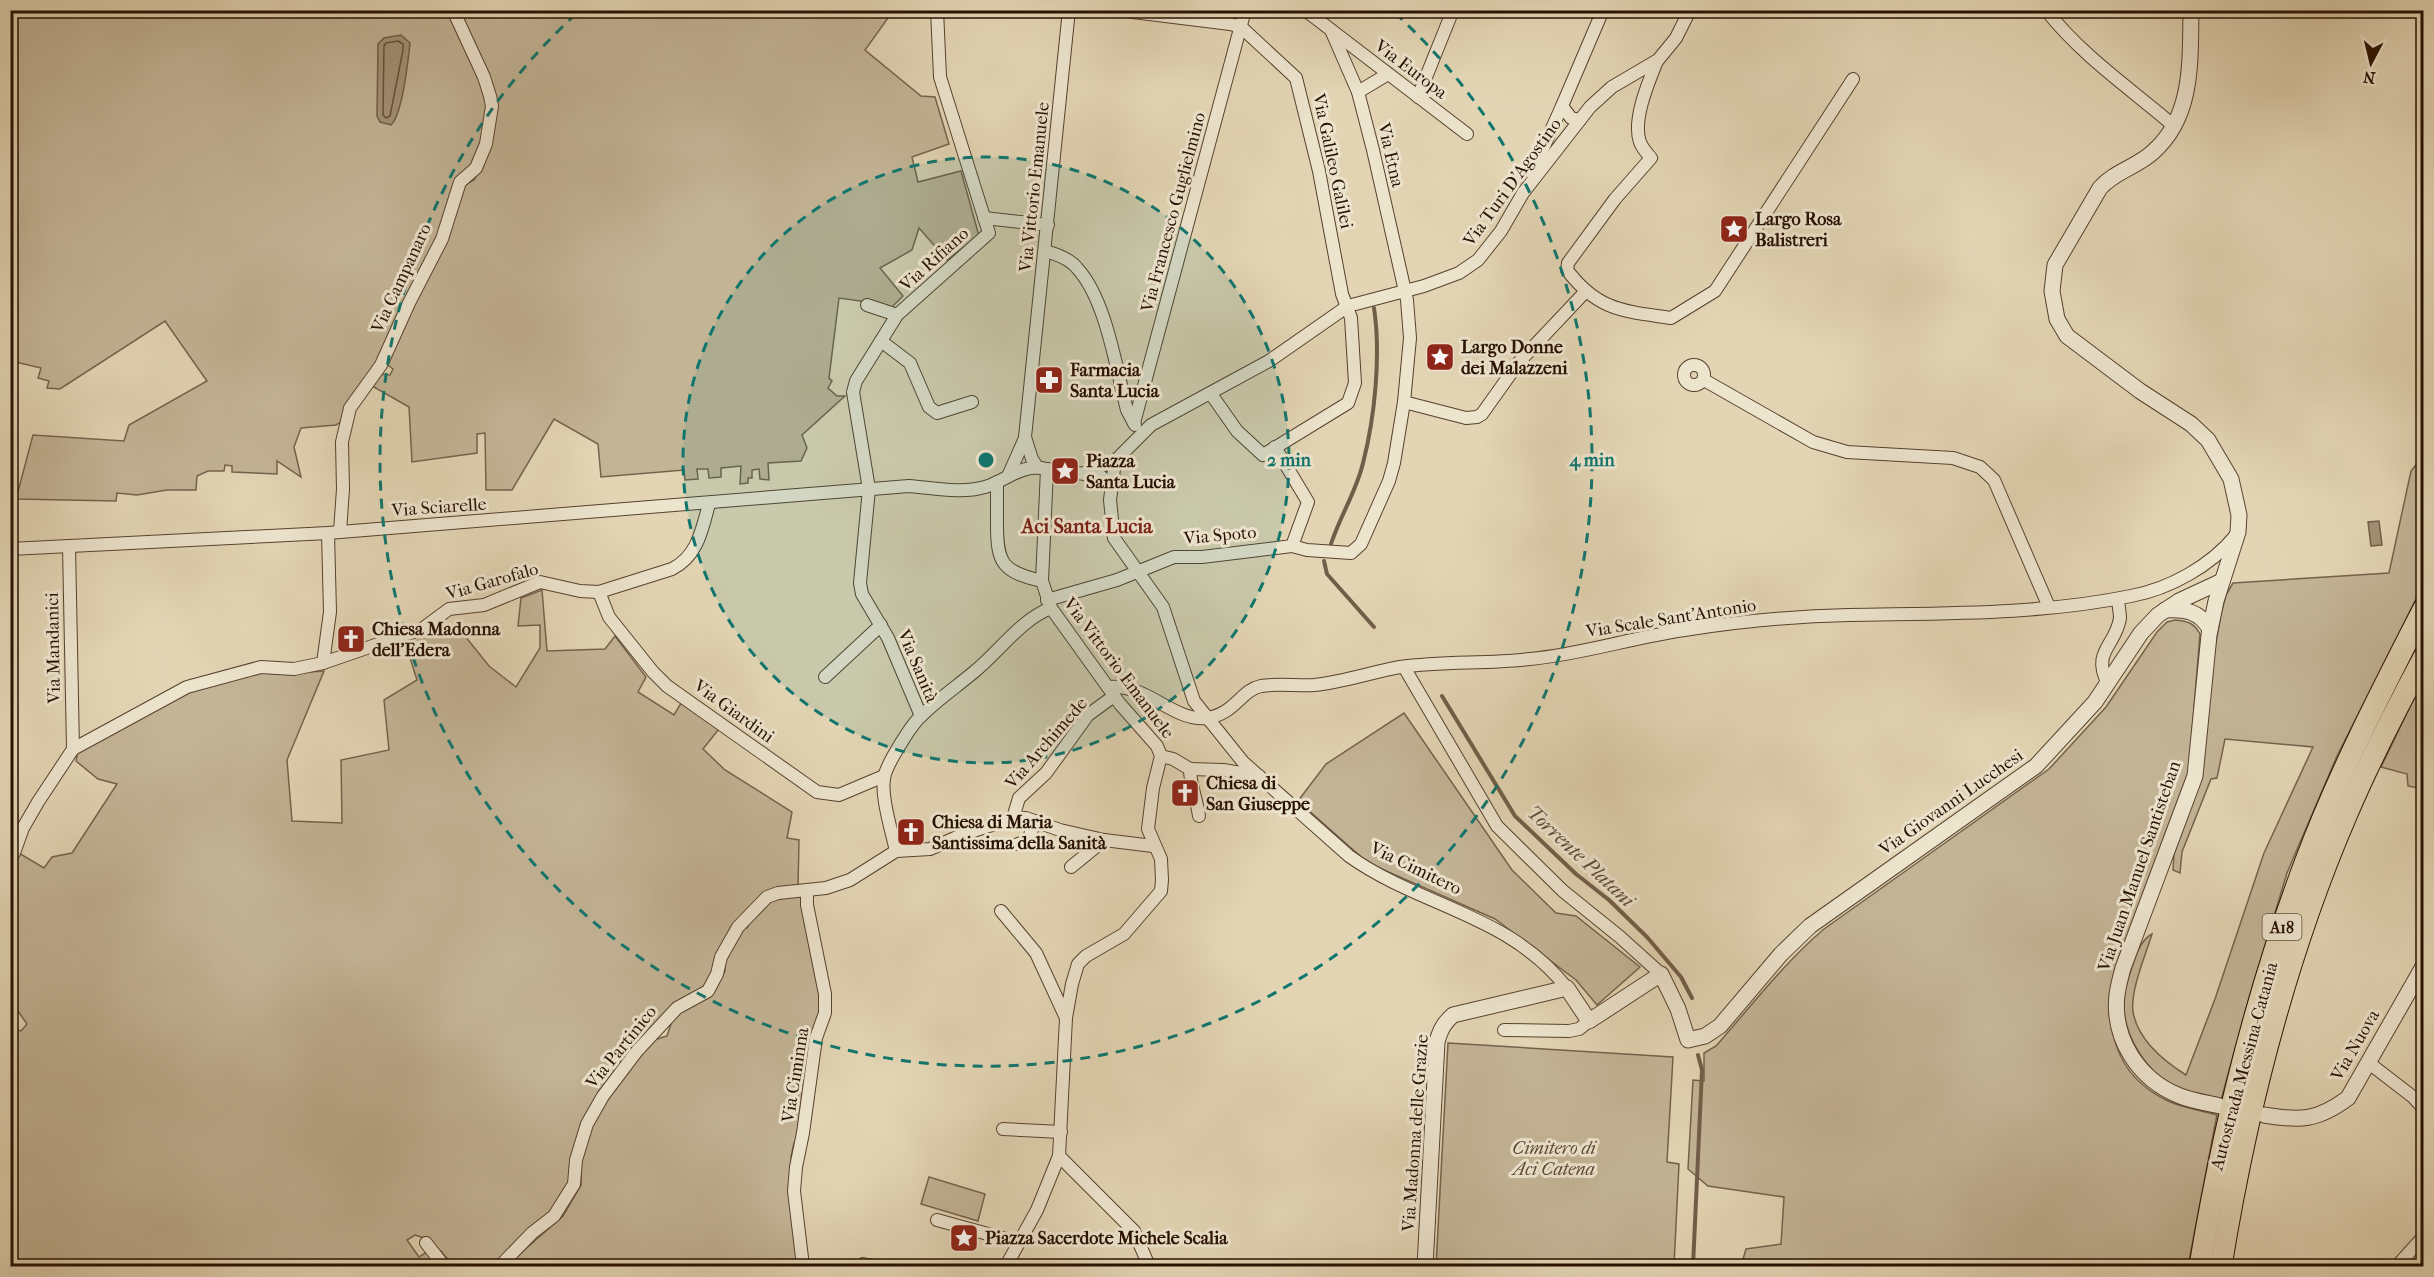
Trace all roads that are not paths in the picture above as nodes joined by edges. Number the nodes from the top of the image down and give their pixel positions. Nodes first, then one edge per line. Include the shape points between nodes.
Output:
1 (453, 10) edge
2 (937, 10) edge
3 (1069, 10) edge
4 (1245, 10) edge
5 (1305, 10) edge
6 (1603, 10) edge
7 (1690, 10) edge
8 (2046, 10) edge
9 (2191, 10) edge
10 (1125, 11) edge
11 (1452, 11) edge
12 (1240, 27) junction
13 (1331, 30) junction
14 (1356, 49) junction
15 (1342, 56) junction
16 (1658, 60) junction
17 (1388, 74) junction
18 (1853, 79) dead end
19 (1358, 92) junction
20 (1418, 97) junction
21 (1562, 106) junction
22 (1580, 120) junction
23 (2173, 128) junction
24 (1467, 134) dead end
25 (1523, 192) junction
26 (984, 218) junction
27 (1005, 220) junction
28 (1048, 225) junction
29 (989, 233) junction
30 (1045, 251) junction
31 (1404, 291) junction
32 (1586, 291) junction
33 (867, 305) dead end
34 (1348, 306) junction
35 (897, 315) junction
36 (881, 341) junction
37 (1704, 380) dead end
38 (1211, 394) junction
39 (972, 402) dead end
40 (1404, 402) junction
41 (1137, 428) junction
42 (1025, 436) junction
43 (1275, 447) junction
44 (1115, 461) junction
45 (1042, 468) junction
46 (1084, 473) junction
47 (1009, 474) junction
48 (997, 482) junction
49 (1110, 488) junction
50 (869, 489) junction
51 (709, 504) junction
52 (334, 533) junction
53 (69, 546) junction
54 (1292, 546) junction
55 (10, 549) edge
56 (2225, 553) junction
57 (1138, 572) junction
58 (1042, 581) junction
59 (2222, 581) junction
60 (599, 592) junction
61 (2118, 598) junction
62 (1049, 604) junction
63 (2049, 607) junction
64 (2424, 608) edge
65 (2165, 610) junction
66 (881, 625) junction
67 (2210, 629) junction
68 (2424, 657) edge
69 (323, 663) junction
70 (1404, 667) junction
71 (825, 677) dead end
72 (2108, 684) junction
73 (1111, 691) junction
74 (921, 716) junction
75 (1206, 718) junction
76 (73, 749) junction
77 (1161, 756) junction
78 (1190, 769) junction
79 (884, 776) junction
80 (1259, 776) junction
81 (1199, 816) dead end
82 (1013, 818) junction
83 (1035, 821) junction
84 (1104, 840) junction
85 (1018, 844) dead end
86 (1154, 846) junction
87 (896, 851) junction
88 (15, 853) dead end
89 (1071, 867) dead end
90 (807, 890) junction
91 (1001, 911) dead end
92 (2424, 965) edge
93 (1661, 974) junction
94 (1567, 988) junction
95 (1066, 1018) junction
96 (1589, 1021) junction
97 (1504, 1030) dead end
98 (2369, 1063) junction
99 (2220, 1106) dead end
100 (2424, 1109) edge
101 (2264, 1115) dead end
102 (1003, 1128) dead end
103 (1062, 1132) junction
104 (1059, 1156) junction
105 (937, 1220) dead end
106 (2424, 1236) edge
107 (1017, 1242) junction
108 (426, 1243) dead end
109 (444, 1266) edge
110 (500, 1266) edge
111 (803, 1266) edge
112 (861, 1266) edge
113 (873, 1266) edge
114 (1006, 1266) edge
115 (1149, 1266) edge
116 (1425, 1266) edge
117 (2200, 1266) edge
118 (2221, 1266) edge
119 (2397, 1266) edge

1 - 52 street, Via Campanaro via 490,96 486,144 476,168 460,182 442,239 381,365 350,408 342,442 343,489
2 - 26 street, Via Rifiano via 940,77
3 - 28 street, Via Vittorio Emanuele
4 - 12 street, Via Francesco Guglielmino
5 - 13 street, Via Europa
6 - 21 street
7 - 16 street, Via Turi D'Agostino via 1676,38
8 - 23 street via 2104,69
9 - 23 street, Via Juan Manuel Santisteban via 2187,92
10 - 12 street
11 - 20 street
12 - 34 street, Via Galileo Galilei via 1296,78 1319,171 1342,294
12 - 41 street, Via Francesco Guglielmino
13 - 14 street, Via Europa
13 - 15 street, Via Etna
14 - 15 street
14 - 17 street, Via Europa
15 - 19 street, Via Etna
16 - 22 street, Via Turi D'Agostino via 1612,87
16 - 32 street via 1643,97 1638,131 1640,143 1651,158 1568,263 1567,270
17 - 19 street
17 - 20 street, Via Europa
18 - 32 street via 1715,291 1671,318 1608,306
19 - 31 street, Via Etna
20 - 24 street, Via Europa
21 - 22 street via 1571,118
21 - 25 street
22 - 25 street, Via Turi D'Agostino
23 - 56 street, Via Juan Manuel Santisteban via 2152,154 2109,178 2100,188 2055,266 2053,302 2067,336 2208,440 2231,479 2238,503 2238,532
25 - 31 street, Via Turi D'Agostino via 1501,231 1478,260 1459,273
26 - 27 street
26 - 29 street, Via Rifiano
27 - 28 street
27 - 29 street
28 - 30 street, Via Vittorio Emanuele
29 - 35 street, Via Rifiano
30 - 41 street via 1077,267 1098,299 1127,410
30 - 42 street, Via Vittorio Emanuele
31 - 34 street, Via Turi D'Agostino
31 - 40 street, Via Etna via 1410,338
32 - 40 street via 1519,362 1482,414 1466,418
33 - 35 street
34 - 38 street, Via Turi D'Agostino via 1269,361
34 - 43 street, Via Galileo Galilei via 1355,383 1348,402
35 - 36 street, Via Rifiano
36 - 39 street via 910,363 929,407 937,413
36 - 50 street, Via Rifiano via 853,392
37 - 63 street via 1830,448 1953,458 1980,467 1994,480
38 - 41 street, Via Turi D'Agostino
38 - 43 street via 1237,431 1263,455
40 - 54 street, Via Spoto via 1389,481 1361,544 1351,553 1340,554
41 - 44 street, Via Turi D'Agostino
42 - 45 street, Via Vittorio Emanuele via 1032,459
42 - 47 street
43 - 54 street via 1308,502
44 - 46 street, Via Turi D'Agostino
44 - 49 street, Via Cimitero
45 - 46 street
45 - 47 street
45 - 58 street, Via Vittorio Emanuele
46 - 49 street via 1100,476
47 - 48 street
48 - 50 street, Via Sciarelle via 974,489
48 - 58 street via 997,552 1014,571
49 - 57 street, Via Cimitero via 1114,537
50 - 51 street, Via Sciarelle
50 - 66 street, Via Sanità via 860,583 862,594
51 - 52 street, Via Sciarelle
51 - 60 street, Via Garofalo via 700,537 683,563
52 - 53 street, Via Sciarelle
52 - 69 street, Via Campanaro
53 - 55 street, Via Sciarelle
53 - 76 street, Via Mandanici
54 - 57 street, Via Spoto via 1173,557
56 - 59 street, Via Juan Manuel Santisteban
56 - 61 street, Via Scale Sant'Antonio via 2162,587
57 - 62 street, Via Spoto
57 - 75 street, Via Cimitero via 1163,607 1194,701
58 - 62 street, Via Vittorio Emanuele
59 - 65 street, Via Giovanni Lucchesi
59 - 67 street, Via Juan Manuel Santisteban
60 - 69 street, Via Garofalo via 540,582 484,605 449,609 422,629
60 - 79 street, Via Giardini via 609,617 667,686 817,792 839,795
61 - 63 street, Via Scale Sant'Antonio
61 - 72 street via 2120,618 2101,661
62 - 73 street, Via Vittorio Emanuele
62 - 74 street, Via Spoto
63 - 70 street, Via Scale Sant'Antonio via 1793,618 1690,629 1531,659
64 - 117 highway, Autostrada Messina-Catania / A18 via 2350,755 2288,910 2235,1089
65 - 67 street via 2196,613
65 - 72 street, Via Giovanni Lucchesi via 2141,633
66 - 71 street
66 - 74 street, Via Sanità
67 - 99 street, Via Juan Manuel Santisteban via 2194,776 2123,968 2116,1008 2121,1036 2139,1068 2157,1084 2181,1096
68 - 118 highway, Autostrada Messina-Catania / A18 via 2346,816 2289,970 2244,1136
69 - 76 street, Via Garofalo via 294,669 261,667 187,687
70 - 75 street, Via Scale Sant'Antonio via 1314,685 1264,685 1253,688 1226,713
70 - 93 street via 1497,826 1563,891
72 - 93 street, Via Giovanni Lucchesi via 2036,766 1810,926 1720,1026 1706,1036 1688,1041
73 - 75 street via 1123,686 1135,689 1175,711
73 - 77 street, Via Vittorio Emanuele
73 - 82 street, Via Archimede via 1046,773 1019,798
74 - 79 street, Via Sanità
75 - 80 street, Via Cimitero
76 - 88 street via 23,828
77 - 78 street
77 - 86 street, Via Vittorio Emanuele via 1148,816
78 - 80 street
78 - 81 street
79 - 87 street
80 - 94 street, Via Cimitero via 1365,868 1500,930 1554,971
82 - 83 street
82 - 87 street via 930,849
83 - 84 street
83 - 85 street via 1028,841
84 - 86 street
84 - 89 street
86 - 95 street, Via Vittorio Emanuele via 1161,859 1161,891 1124,933 1078,964
87 - 90 street, Via Partinico via 850,880
90 - 110 street, Via Partinico via 778,892 767,897 738,927 708,991 677,1008 603,1096 587,1124 576,1160 574,1184 554,1216
90 - 111 street, Via Ciminna via 825,1005 795,1167
91 - 95 street via 1036,953
92 - 98 street, Via Nuova
93 - 96 street
94 - 96 street, Via Cimitero
94 - 116 street, Via Madonna delle Grazie via 1453,1016 1440,1031
95 - 103 street, Via Vittorio Emanuele
96 - 97 street via 1580,1029 1569,1031
98 - 100 street
98 - 101 street, Via Nuova via 2348,1098 2334,1108 2314,1117 2293,1120
102 - 103 street
103 - 104 street, Via Vittorio Emanuele
104 - 107 street, Via Vittorio Emanuele via 1037,1210
104 - 115 street via 1134,1232
105 - 107 street
106 - 119 street
107 - 114 street, Via Vittorio Emanuele
108 - 109 street
112 - 113 street

